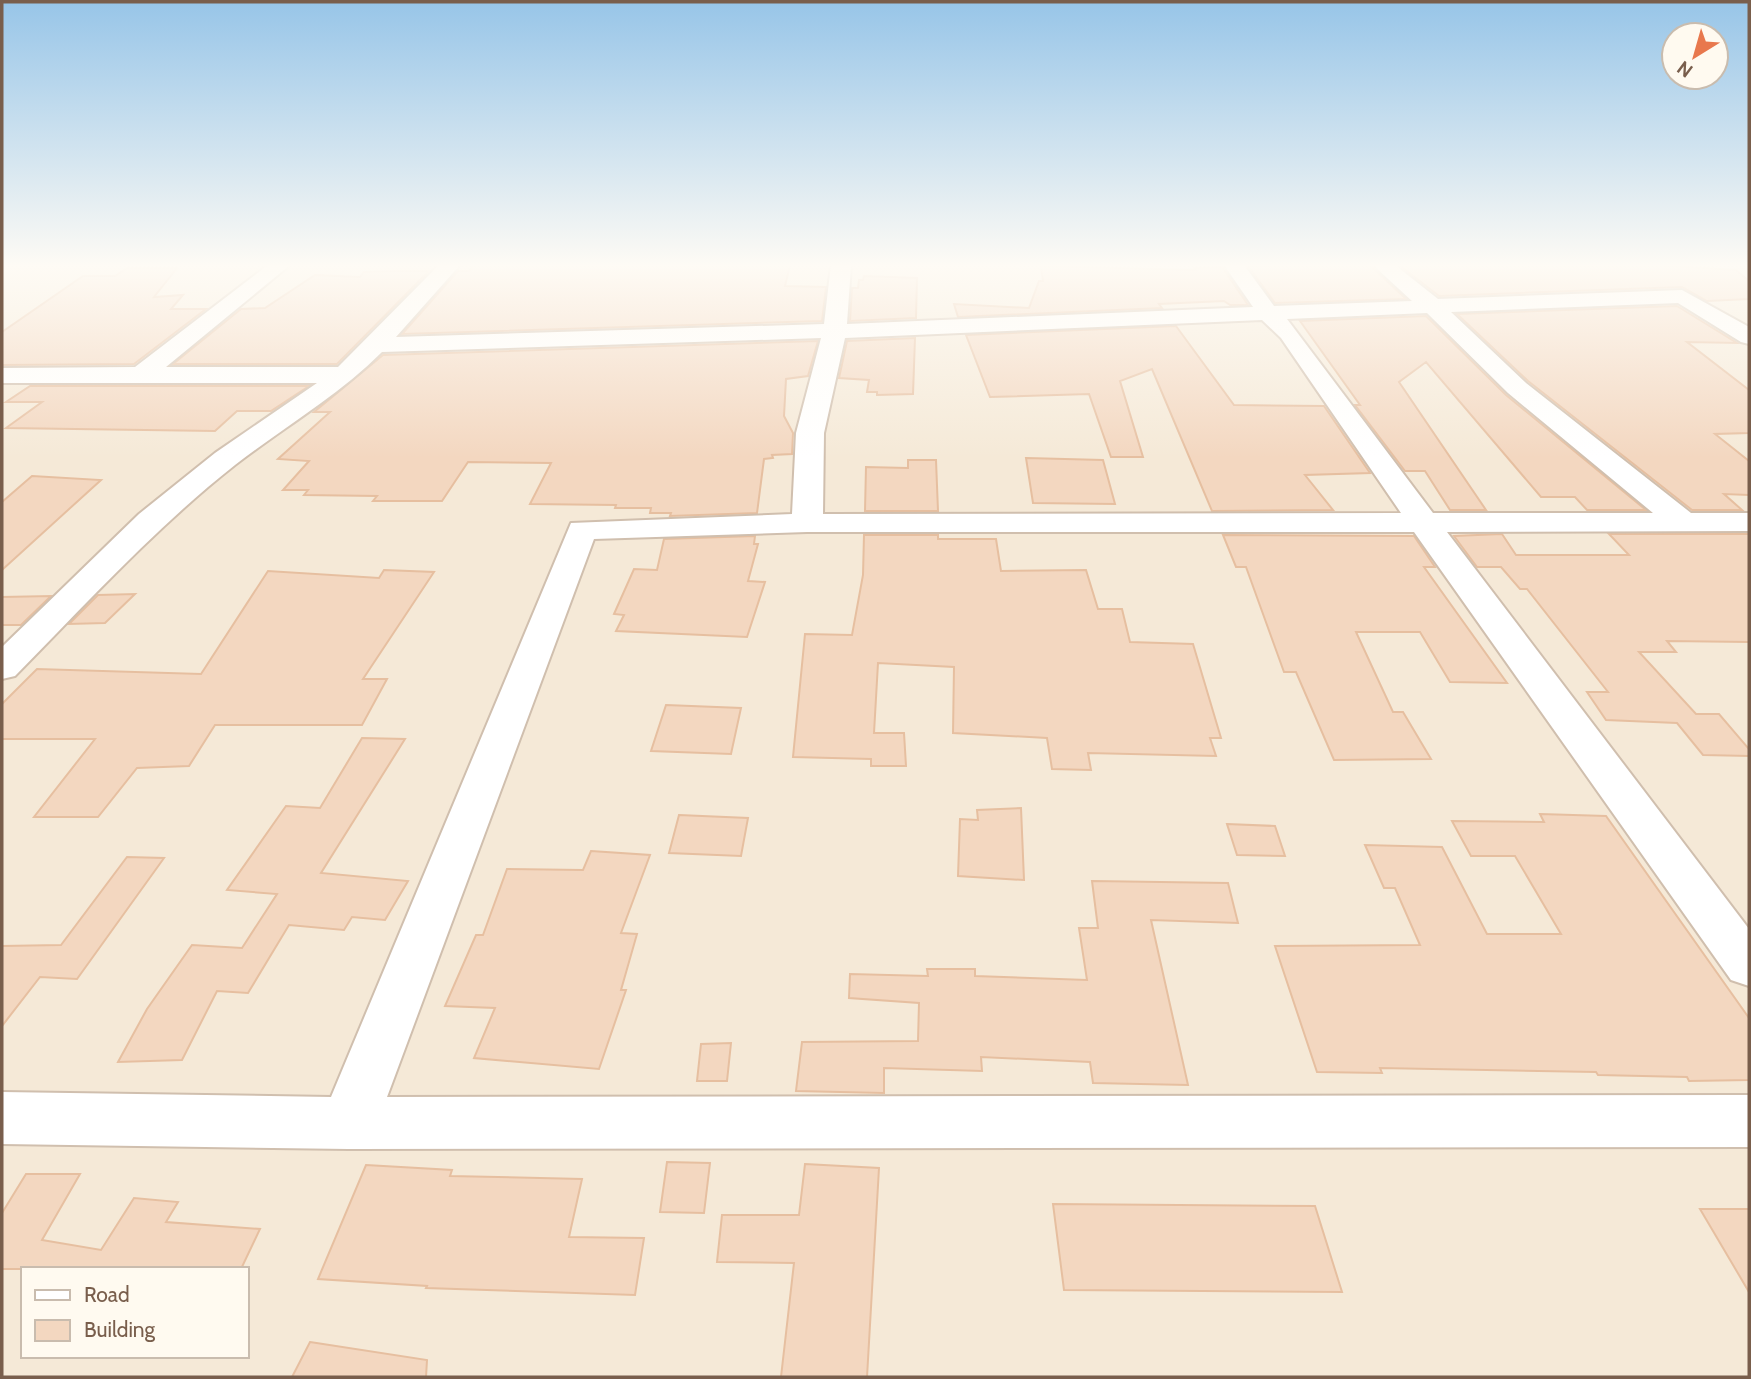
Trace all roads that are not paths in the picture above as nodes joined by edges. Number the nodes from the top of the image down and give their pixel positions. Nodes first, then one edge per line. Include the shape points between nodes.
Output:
1 (199, 329) edge
2 (390, 329) edge
3 (875, 329) edge
4 (1285, 329) edge
5 (1456, 329) edge
6 (835, 331) junction
7 (376, 345) junction
8 (2, 375) edge
9 (35, 375) junction
10 (141, 375) junction
11 (345, 375) junction
12 (2, 398) edge
13 (1682, 521) junction
14 (1749, 522) edge
15 (807, 523) junction
16 (1423, 523) junction
17 (2, 668) edge
18 (1749, 966) edge
19 (2, 1118) edge
20 (1749, 1121) edge
21 (349, 1123) junction

1 - 10 street
2 - 7 street
3 - 6 street
4 - 16 street
5 - 13 street via 1517,388
6 - 7 street
6 - 15 street via 810,433
7 - 11 street
8 - 9 street
9 - 10 street
9 - 12 street
10 - 11 street
11 - 17 street via 225,459 150,521
13 - 14 street
13 - 16 street
15 - 16 street
15 - 21 street via 582,530
16 - 18 street
19 - 21 street
20 - 21 street

